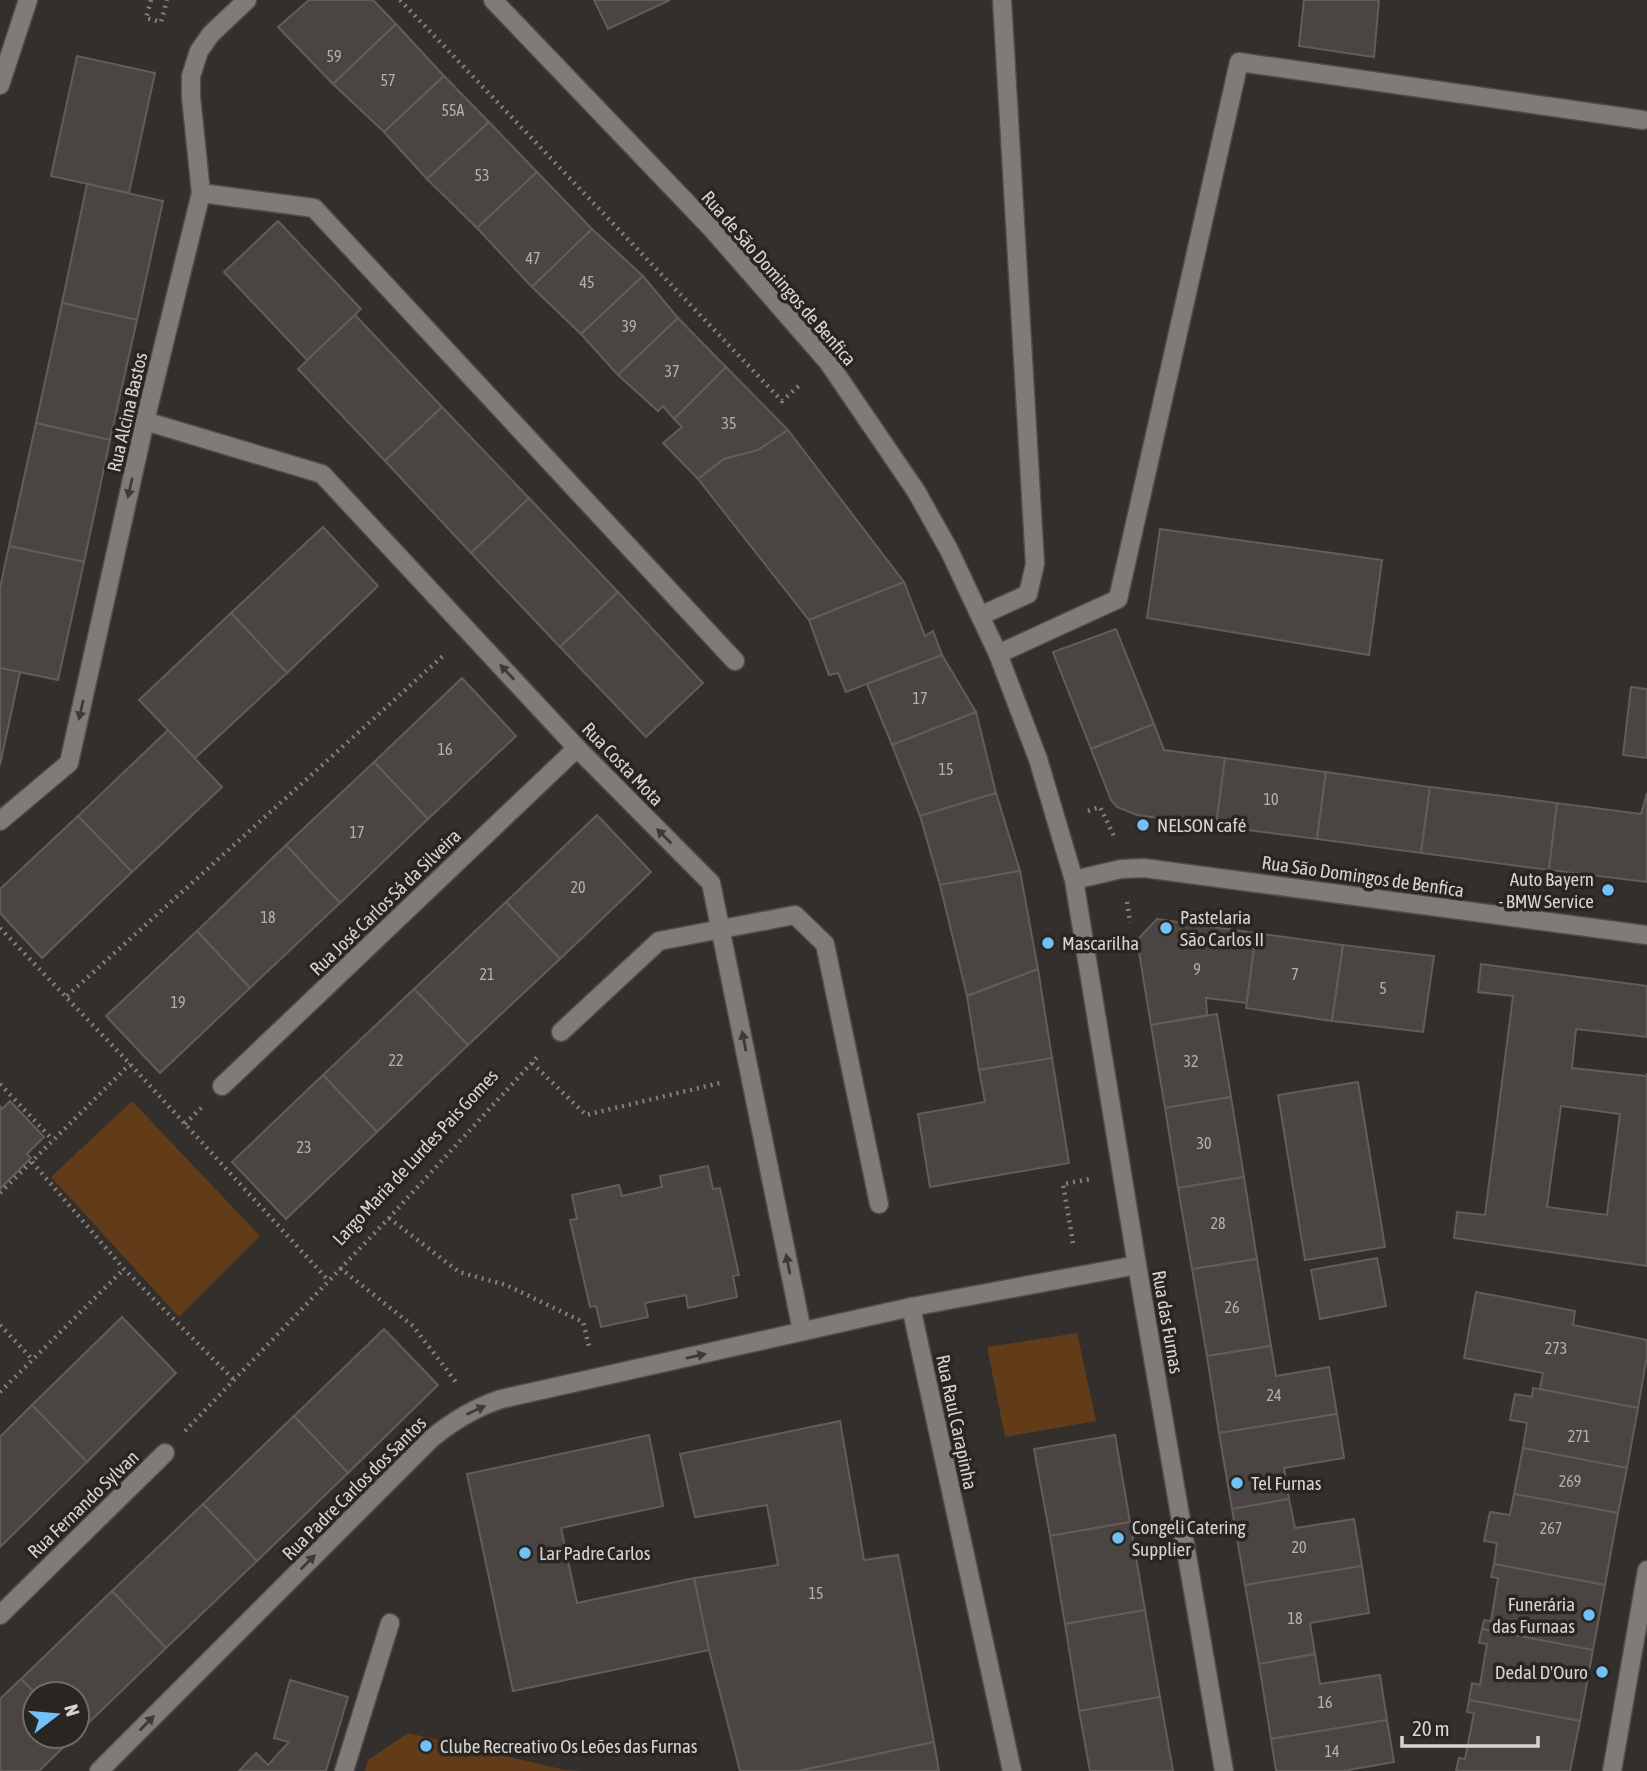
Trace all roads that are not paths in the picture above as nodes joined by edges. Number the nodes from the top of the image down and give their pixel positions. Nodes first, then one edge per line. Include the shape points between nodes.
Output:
1 (28, 0) edge
2 (247, 0) edge
3 (1002, 0) edge
4 (499, 4) edge
5 (1, 76) edge
6 (1643, 120) dead end
7 (201, 193) junction
8 (145, 422) junction
9 (982, 615) junction
10 (998, 654) junction
11 (735, 660) dead end
12 (577, 748) junction
13 (0, 821) edge
14 (1074, 880) junction
15 (721, 928) junction
16 (1647, 934) edge
17 (561, 1031) road end
18 (222, 1086) dead end
19 (879, 1204) dead end
20 (1137, 1265) junction
21 (911, 1307) junction
22 (802, 1331) junction
23 (165, 1453) road end
24 (1647, 1570) edge
25 (0, 1615) edge
26 (390, 1623) dead end
27 (99, 1771) edge
28 (344, 1771) edge
29 (1012, 1771) edge
30 (1224, 1771) edge
31 (1612, 1771) edge

1 - 5 street
2 - 7 street, Rua Alcina Bastos via 211,34 199,51 191,76
3 - 9 street via 1035,564 1028,594
4 - 9 street, Rua de São Domingos de Benfica via 712,229 828,362 916,491
6 - 10 street via 1239,62 1118,599
7 - 8 street, Rua Alcina Bastos
7 - 11 street via 314,208
12 -> 8 street, Rua Costa Mota via 322,474
8 -> 13 street, Rua Alcina Bastos via 69,763
9 - 10 street, Rua de São Domingos de Benfica
10 - 14 street, Rua de São Domingos de Benfica via 1038,759
15 -> 12 street, Rua Costa Mota via 711,883
12 - 18 street, Rua José Carlos Sá da Silveira
14 - 16 street, Rua São Domingos de Benfica via 1144,867
14 - 20 street, Rua das Furnas
15 - 17 street via 659,941
15 - 19 street via 794,915 825,944
22 -> 15 street, Rua Costa Mota
20 - 21 street
20 - 30 street, Rua das Furnas
21 - 22 street, Rua Padre Carlos dos Santos
21 - 29 street, Rua Raul Carapinha
27 -> 22 street, Rua Padre Carlos dos Santos via 453,1421 501,1399
23 - 25 street, Rua Fernando Sylvan
24 - 31 street
26 - 28 street

